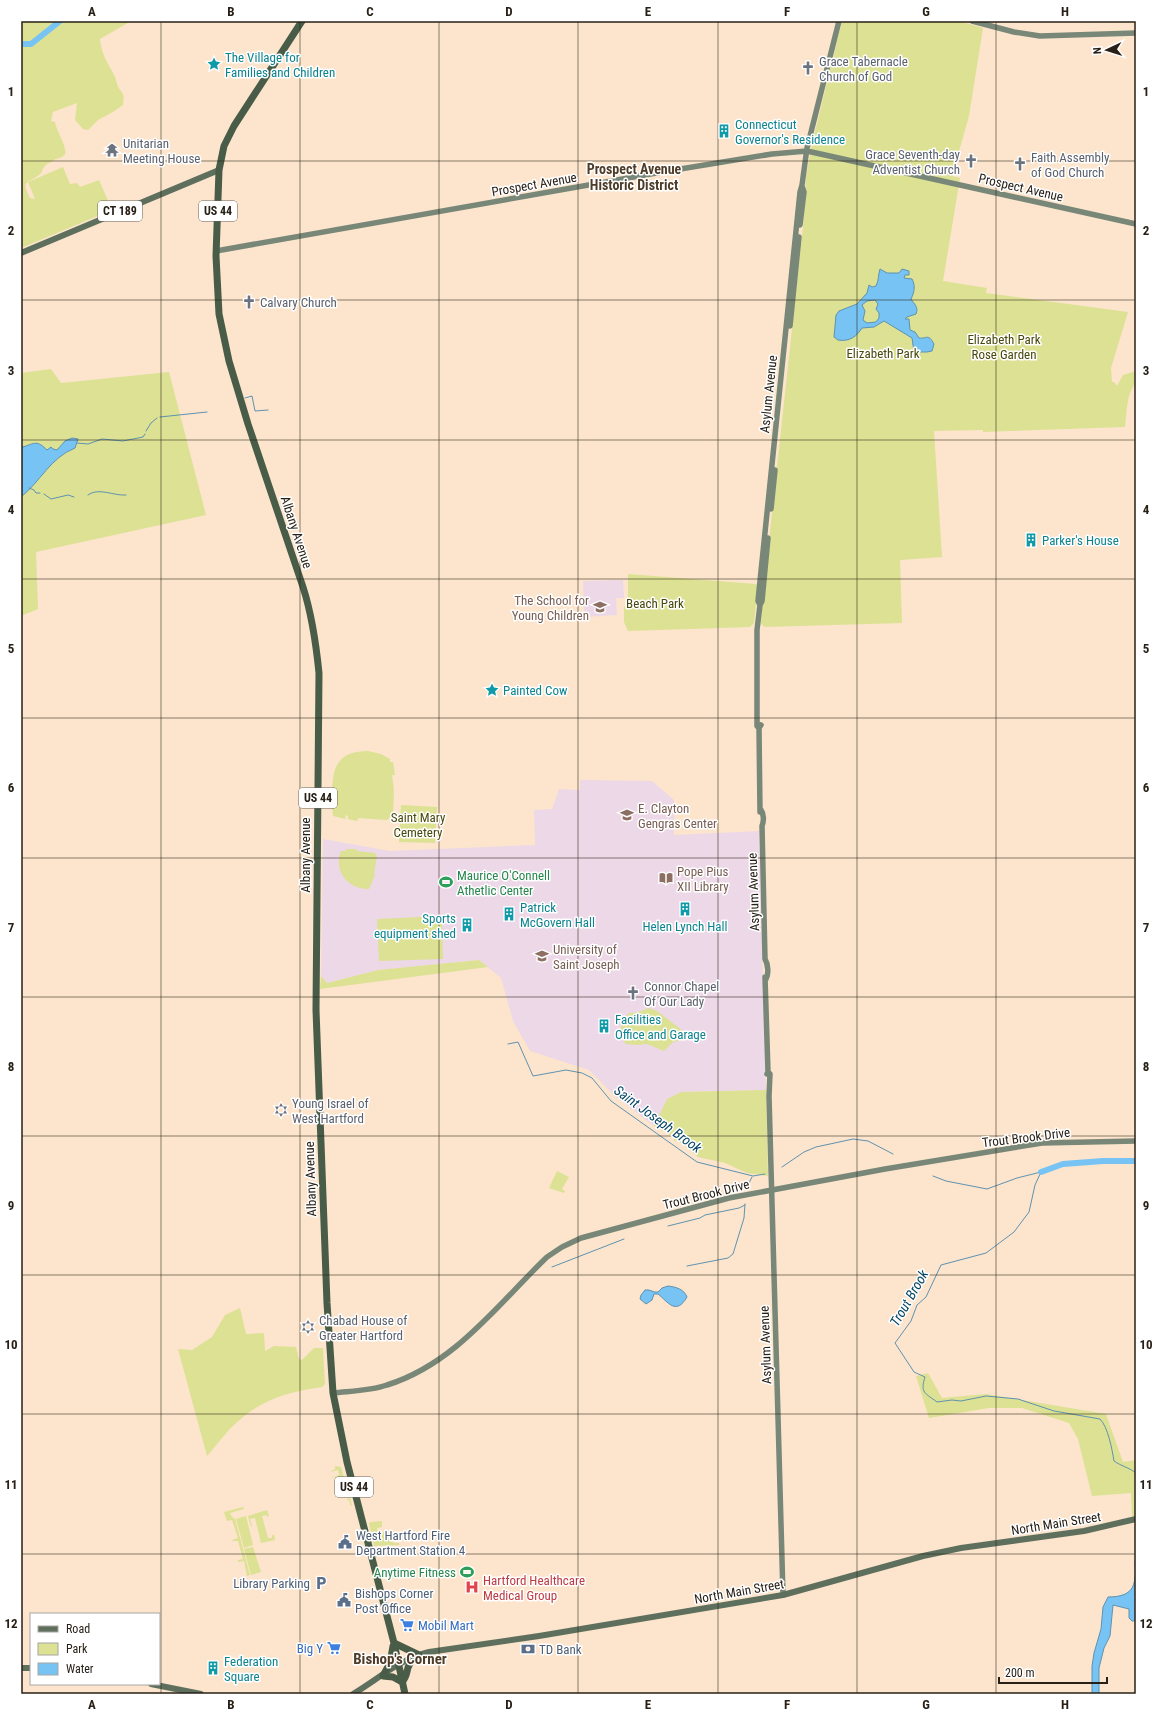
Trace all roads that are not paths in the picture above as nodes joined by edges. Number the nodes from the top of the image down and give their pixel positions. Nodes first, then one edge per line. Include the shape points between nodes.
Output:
1 (302, 21) edge
2 (839, 21) edge
3 (972, 21) edge
4 (1136, 33) edge
5 (807, 151) junction
6 (219, 170) junction
7 (1136, 224) edge
8 (216, 251) junction
9 (21, 253) edge
10 (1136, 1141) edge
11 (772, 1190) junction
12 (333, 1393) junction
13 (1136, 1519) edge
14 (783, 1594) junction
15 (394, 1644) junction
16 (419, 1655) junction
17 (398, 1664) junction
18 (383, 1676) junction
19 (402, 1682) junction
20 (156, 1685) edge
21 (201, 1694) edge
22 (353, 1694) edge
23 (405, 1694) edge

1 - 6 highway, Albany Avenue / US 44 via 234,126 222,151
2 - 5 main road, Asylum Avenue
3 - 4 main road via 1040,36
5 - 7 main road, Prospect Avenue
5 - 8 main road, Prospect Avenue via 737,159
5 - 11 main road, Asylum Avenue via 799,198 758,601 760,605 757,634 757,726
6 - 8 highway, Albany Avenue / US 44
6 - 9 main road, CT 189
8 - 12 highway, Albany Avenue / US 44 via 218,296 227,354 308,604 316,644 319,674 316,1010 326,1288
10 - 11 main road, Trout Brook Drive via 1034,1144
11 - 12 main road, Trout Brook Drive via 729,1198 594,1234 568,1244 547,1257 467,1339 440,1360 386,1386
11 - 14 main road, Asylum Avenue
12 - 15 highway, Albany Avenue / US 44 via 347,1462
13 - 14 main road, North Main Street via 1084,1531 961,1548 923,1556
14 - 16 main road, North Main Street
15 - 16 highway
15 - 17 highway, Albany Avenue / US 44
15 - 18 highway via 390,1663
16 - 17 main road, North Main Street
16 - 19 highway via 409,1664
17 - 18 main road, North Main Street
17 - 19 highway, Albany Avenue / US 44
18 - 19 highway via 393,1677
18 - 22 main road, North Main Street
19 - 23 highway, Albany Avenue / US 44
20 - 21 main road

